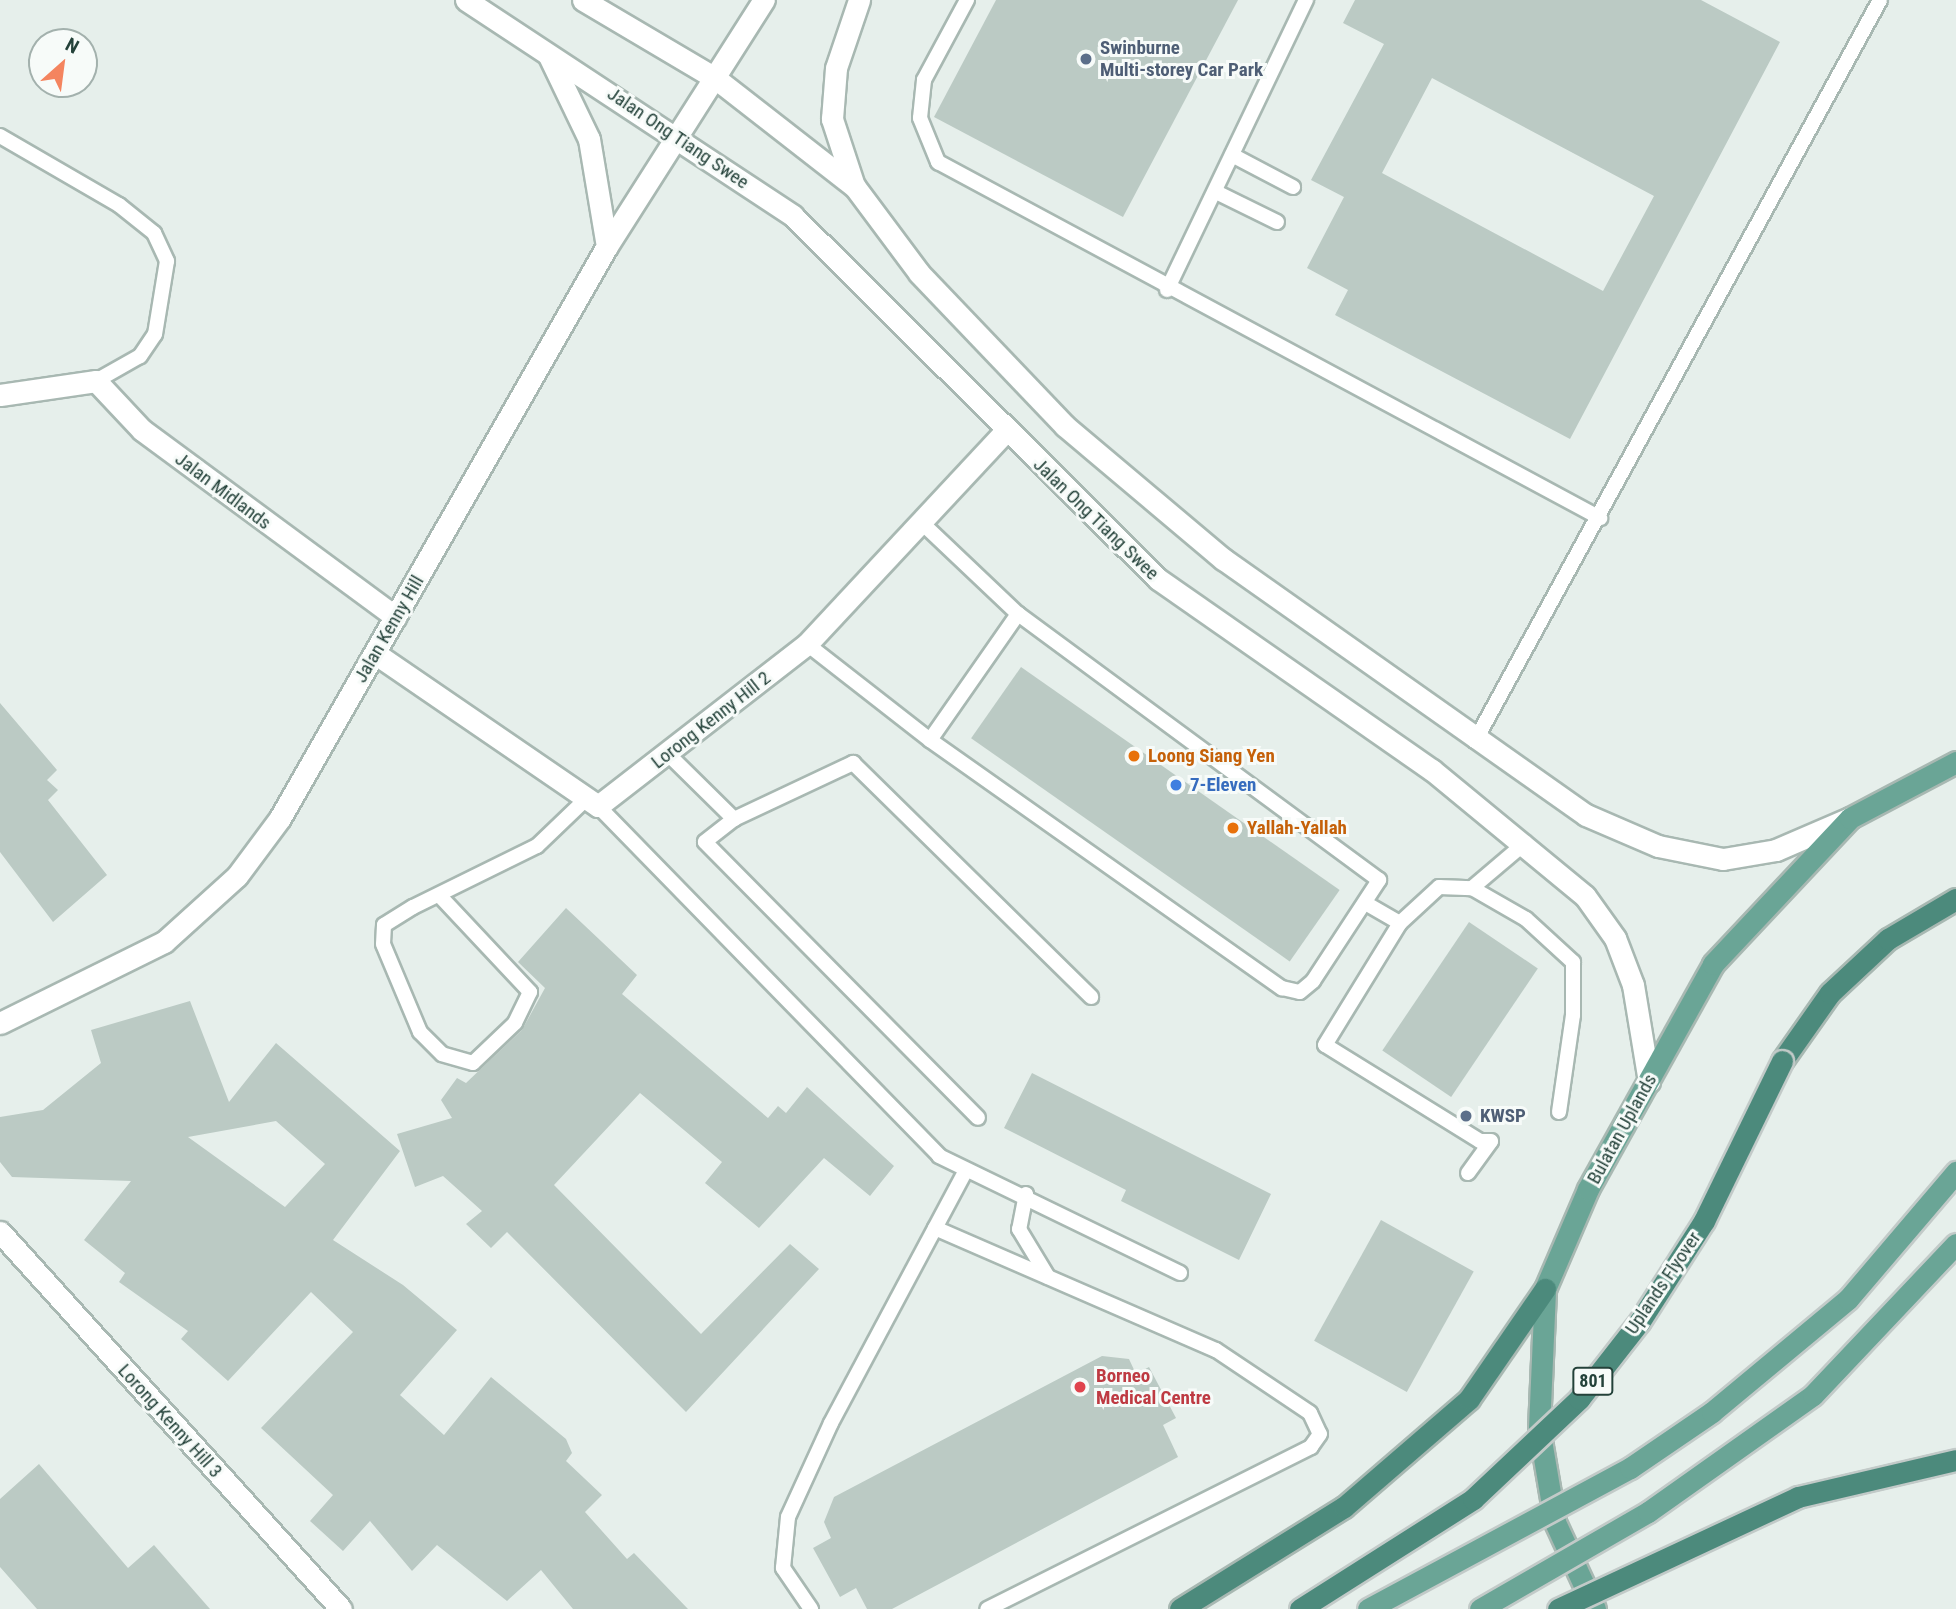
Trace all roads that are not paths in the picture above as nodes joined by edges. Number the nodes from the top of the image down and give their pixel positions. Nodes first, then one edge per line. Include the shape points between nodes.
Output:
1 (466, 0) edge
2 (583, 0) edge
3 (764, 0) edge
4 (859, 0) edge
5 (967, 0) edge
6 (1306, 0) edge
7 (1880, 0) edge
8 (548, 53) junction
9 (715, 78) junction
10 (0, 136) edge
11 (677, 136) junction
12 (1232, 155) junction
13 (855, 187) junction
14 (1293, 187) dead end
15 (1216, 192) junction
16 (1277, 222) dead end
17 (607, 246) junction
18 (1167, 290) junction
19 (96, 382) junction
20 (0, 395) edge
21 (1005, 432) junction
22 (1601, 518) junction
23 (920, 521) junction
24 (1018, 614) junction
25 (396, 617) junction
26 (807, 644) junction
27 (376, 654) junction
28 (930, 740) junction
29 (1475, 741) junction
30 (1956, 753) edge
31 (668, 754) junction
32 (1947, 765) edge
33 (593, 802) junction
34 (1850, 818) junction
35 (734, 819) junction
36 (1525, 843) junction
37 (1472, 888) junction
38 (439, 895) junction
39 (1956, 899) edge
40 (1367, 904) junction
41 (1400, 923) junction
42 (1091, 997) dead end
43 (0, 1023) edge
44 (1649, 1082) junction
45 (1559, 1112) dead end
46 (978, 1118) dead end
47 (965, 1172) junction
48 (1956, 1172) edge
49 (1468, 1173) dead end
50 (1026, 1194) junction
51 (935, 1228) junction
52 (0, 1232) edge
53 (1956, 1244) edge
54 (1180, 1273) dead end
55 (1048, 1278) junction
56 (1545, 1289) junction
57 (1956, 1460) edge
58 (341, 1609) edge
59 (811, 1609) edge
60 (987, 1609) edge
61 (1181, 1609) edge
62 (1300, 1609) edge
63 (1368, 1609) edge
64 (1480, 1609) edge
65 (1558, 1609) edge
66 (1595, 1609) edge

1 - 8 main road, Jalan Ong Tiang Swee
2 - 9 main road
3 - 9 main road, Jalan Kenny Hill
4 - 13 main road via 836,68 832,119
5 - 18 lane via 924,80 920,118 937,162
6 - 12 lane
7 - 22 lane
8 - 11 main road, Jalan Ong Tiang Swee
8 - 17 main road via 589,139
9 - 11 main road, Jalan Kenny Hill
9 - 13 main road
10 - 19 lane via 119,205 153,233 167,261 155,334 140,356
11 - 17 main road, Jalan Kenny Hill
11 - 21 main road, Jalan Ong Tiang Swee via 819,239
12 - 14 lane
12 - 15 lane
13 - 29 main road via 919,273 1065,426 1223,559
15 - 16 lane
15 - 18 lane
17 - 25 main road, Jalan Kenny Hill
18 - 22 lane
19 - 20 main road
19 - 25 main road, Jalan Midlands via 142,430
21 - 23 main road, Lorong Kenny Hill 2
21 - 36 main road, Jalan Ong Tiang Swee via 1158,579
22 - 29 lane
23 - 24 lane
23 - 26 main road, Lorong Kenny Hill 2
24 - 28 lane
24 - 40 lane via 1366,865 1379,880
25 - 27 main road, Jalan Kenny Hill
26 - 28 lane
26 - 31 main road, Lorong Kenny Hill 2
27 - 33 main road
27 - 43 main road, Jalan Kenny Hill via 280,818 237,876 164,942
28 - 40 lane via 1282,988 1300,992 1313,981
29 - 34 main road via 1586,815 1671,849 1723,859 1776,849
30 - 32 main road, Bulatan Uplands
31 - 33 main road, Lorong Kenny Hill 2
31 - 35 lane
32 - 34 main road, Bulatan Uplands
33 - 38 lane via 537,846
33 - 47 lane via 905,1127
34 - 44 main road, Bulatan Uplands via 1713,964
35 - 42 lane via 853,763
35 - 46 lane via 705,842
36 - 37 lane
36 - 44 main road, Jalan Ong Tiang Swee via 1585,896 1615,938 1639,1008
37 - 41 lane via 1439,887
37 - 45 lane via 1526,919 1573,961 1573,1015
38 - 38 lane via 384,925 383,944 419,1032 442,1055 472,1063 515,1023 530,992
39 - 62 highway, Uplands Flyover / 801, bridge via 1888,939 1829,993 1782,1061 1704,1221 1640,1321 1579,1399 1473,1499
40 - 41 lane
41 - 49 lane via 1325,1045 1480,1141 1491,1141
44 - 56 main road, Bulatan Uplands via 1588,1189
47 - 50 lane
47 - 51 lane
48 - 63 main road, bridge via 1848,1299 1712,1412 1630,1468
50 - 54 lane
50 - 55 lane via 1019,1229
51 - 55 lane
51 - 59 lane via 788,1517 783,1568
52 - 58 main road, Lorong Kenny Hill 3
53 - 64 main road, bridge via 1813,1395 1648,1512
55 - 60 lane via 1216,1350 1310,1413 1320,1434 1311,1447
56 - 61 highway via 1510,1347 1459,1408 1344,1507
56 - 66 main road, Bulatan Uplands via 1539,1428 1555,1522
57 - 65 highway, bridge via 1798,1497

